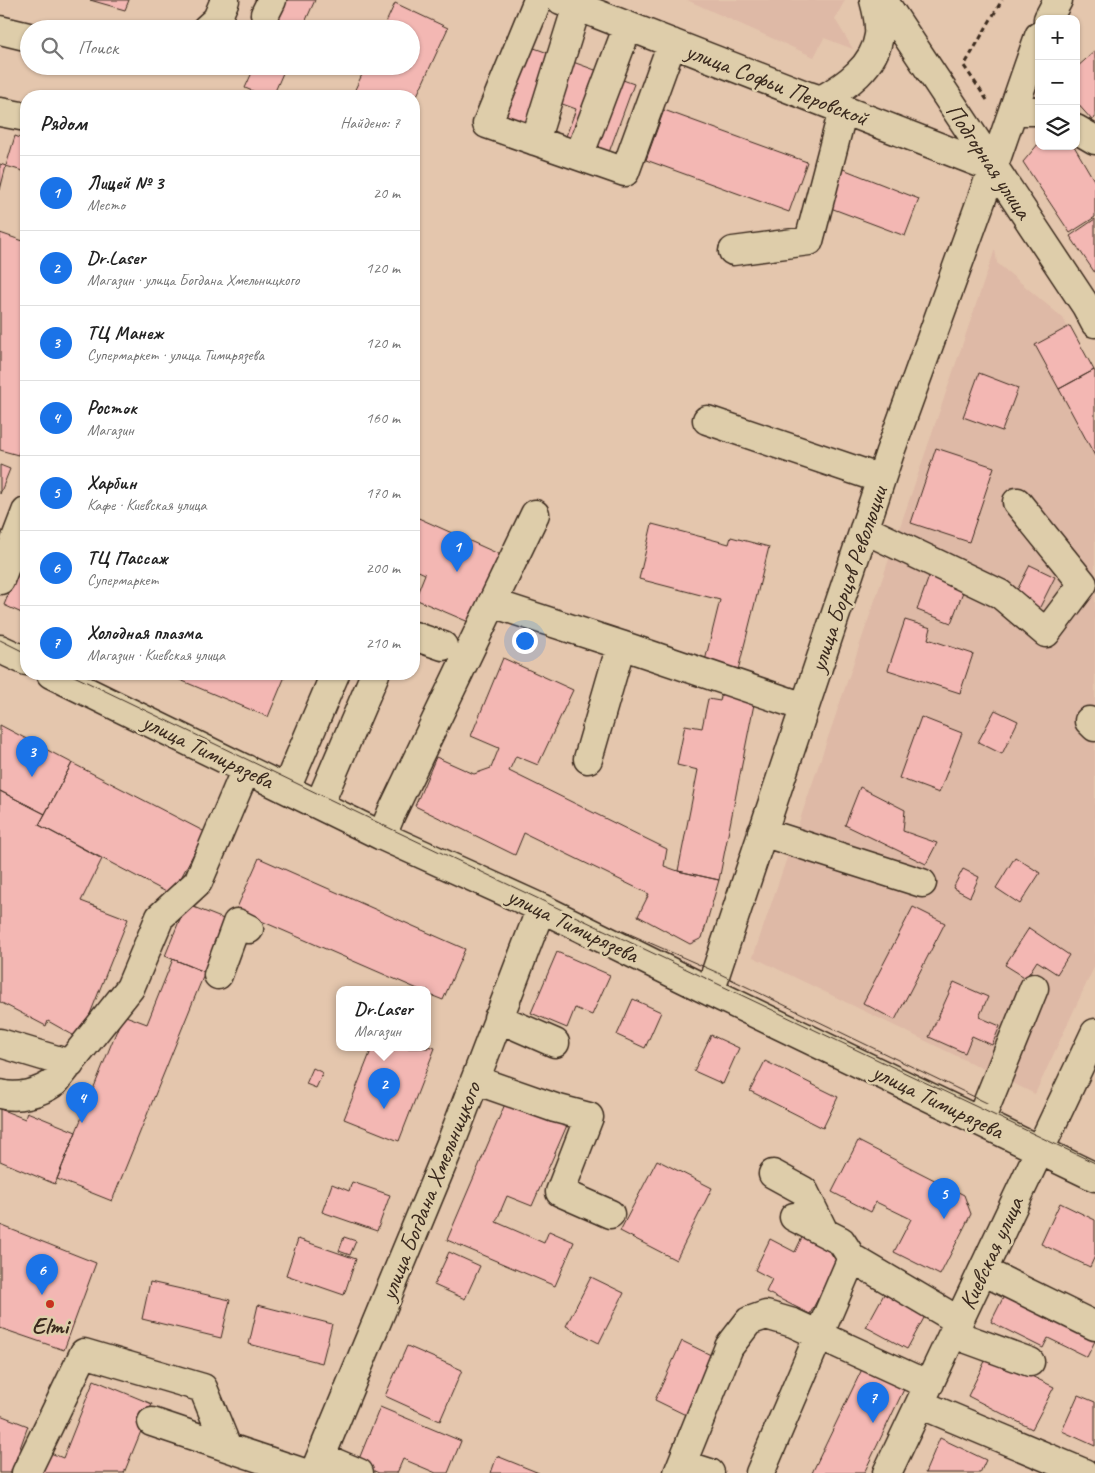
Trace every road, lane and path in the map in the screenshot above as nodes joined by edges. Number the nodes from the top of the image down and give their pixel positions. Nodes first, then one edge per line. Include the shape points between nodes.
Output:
1 (225, 0) edge
2 (538, 0) edge
3 (874, 0) edge
4 (883, 0) edge
5 (1002, 0) edge
6 (1058, 0) edge
7 (569, 3) edge
8 (1050, 15) edge
9 (216, 20) edge
10 (628, 26) junction
11 (0, 30) edge
12 (20, 35) edge
13 (672, 43) junction
14 (1035, 53) edge
15 (809, 96) junction
16 (842, 110) junction
17 (0, 112) edge
18 (20, 115) edge
19 (1020, 117) edge
20 (1080, 131) edge
21 (1095, 140) edge
22 (535, 141) junction
23 (579, 156) junction
24 (993, 168) junction
25 (733, 251) dead end
26 (1092, 310) edge
27 (708, 420) dead end
28 (881, 479) junction
29 (1017, 502) dead end
30 (535, 514) dead end
31 (20, 528) edge
32 (864, 530) junction
33 (0, 580) edge
34 (492, 603) junction
35 (420, 638) edge
36 (621, 645) junction
37 (443, 646) dead end
38 (0, 648) edge
39 (20, 658) edge
40 (63, 680) edge
41 (331, 680) edge
42 (372, 680) edge
43 (804, 707) junction
44 (588, 759) dead end
45 (246, 769) junction
46 (286, 789) junction
47 (319, 805) junction
48 (762, 832) junction
49 (382, 836) junction
50 (922, 883) dead end
51 (541, 908) junction
52 (249, 929) dead end
53 (218, 975) dead end
54 (1034, 988) dead end
55 (711, 992) junction
56 (498, 1018) junction
57 (555, 1042) dead end
58 (0, 1043) edge
59 (1093, 1044) edge
60 (70, 1064) junction
61 (475, 1080) junction
62 (0, 1094) edge
63 (980, 1121) junction
64 (1041, 1150) junction
65 (774, 1174) dead end
66 (1095, 1177) edge
67 (610, 1214) dead end
68 (794, 1217) dead end
69 (824, 1232) junction
70 (852, 1258) junction
71 (983, 1271) junction
72 (957, 1326) junction
73 (1095, 1326) edge
74 (819, 1335) junction
75 (1030, 1362) dead end
76 (925, 1394) junction
77 (152, 1422) dead end
78 (227, 1447) junction
79 (313, 1468) edge
80 (680, 1468) edge
81 (26, 1473) edge
82 (359, 1473) edge
83 (710, 1473) edge
84 (760, 1473) edge
85 (887, 1473) edge
86 (1084, 1473) edge

1 - 9 street
2 - 22 street via 487,124
3 - 15 street via 879,34 872,57 851,81 833,94 821,100
4 - 24 street, Подгорная улица
5 - 19 path via 964,66
6 - 8 street
7 - 10 street, улица Софьи Перовской
7 - 22 street
10 - 13 street, улица Софьи Перовской
10 - 23 street
11 - 12 street
13 - 15 street, улица Софьи Перовской
13 - 23 street via 625,172
14 - 19 street, улица Борцов Революции
15 - 16 street, улица Софьи Перовской
16 - 24 street, улица Софьи Перовской
16 - 25 street via 809,241
17 - 18 street
19 - 24 street, улица Борцов Революции
20 - 21 street
22 - 23 street
24 - 26 street, Подгорная улица
24 - 28 street, улица Борцов Революции
27 - 28 street
28 - 32 street, улица Борцов Революции
29 - 32 street via 1083,584 1046,633 1000,594
30 - 34 street
31 - 33 street
32 - 43 street, улица Борцов Революции
34 - 36 street
34 - 49 street
35 - 37 street
36 - 43 street
36 - 44 street
38 - 39 street
40 - 45 street, улица Тимирязева
41 - 46 street
42 - 47 street
43 - 48 street, улица Борцов Революции
45 - 46 street, улица Тимирязева
45 - 60 street via 198,882 160,918 130,988
46 - 47 street, улица Тимирязева
47 - 49 street, улица Тимирязева
48 - 50 street
48 - 55 street, улица Борцов Революции
49 - 51 street, улица Тимирязева
51 - 55 street, улица Тимирязева
51 - 56 street, улица Богдана Хмельницкого
52 - 53 street via 237,923
54 - 63 street
55 - 63 street, улица Тимирязева
56 - 57 street
56 - 61 street, улица Богдана Хмельницкого
58 - 60 street
59 - 64 street, Киевская улица
60 - 62 street via 47,1087 20,1096
61 - 67 street via 589,1118 560,1192
61 - 79 street, улица Богдана Хмельницкого via 418,1225
63 - 64 street, улица Тимирязева
64 - 66 street, улица Тимирязева
64 - 71 street, Киевская улица
65 - 69 street via 804,1191
68 - 69 street
69 - 70 street via 841,1241
70 - 72 street
70 - 74 street
71 - 72 street, Киевская улица
71 - 73 street
72 - 75 street via 967,1339
72 - 76 street, Киевская улица
74 - 76 street via 913,1378
74 - 80 street via 766,1315 749,1321 729,1347
74 - 84 street
76 - 85 street, Киевская улица
76 - 86 street
77 - 78 street
78 - 79 street
78 - 81 street via 202,1388 84,1353
79 - 82 street
80 - 83 street

